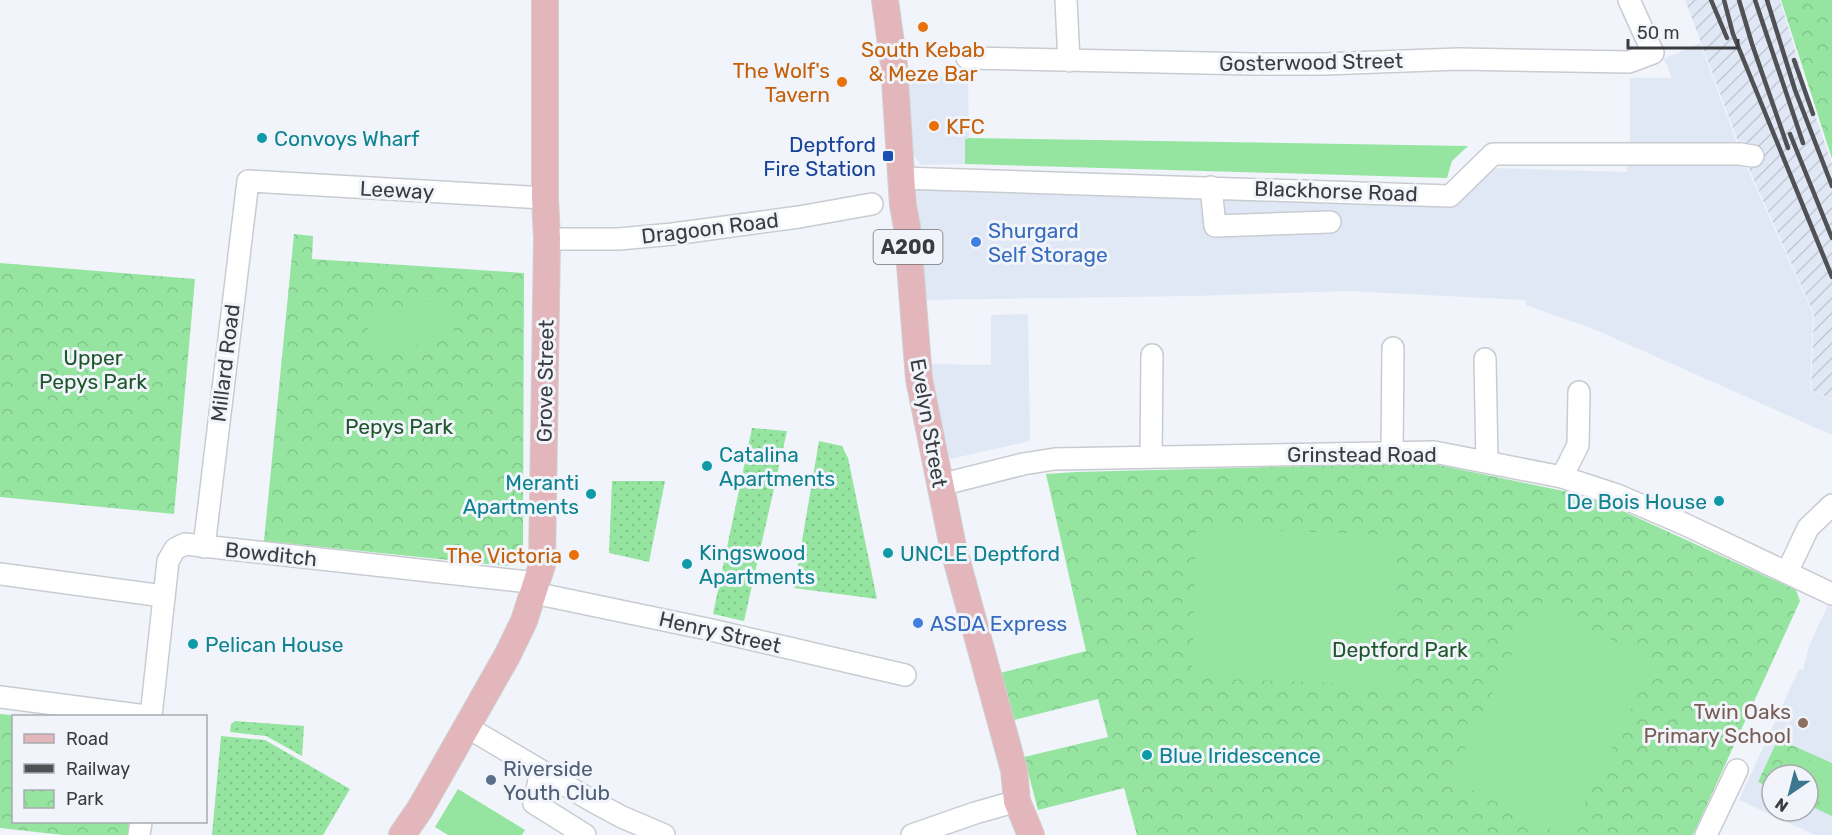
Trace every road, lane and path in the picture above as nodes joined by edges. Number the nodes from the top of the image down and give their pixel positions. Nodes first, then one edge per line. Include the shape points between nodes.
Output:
1 (545, 0) edge
2 (885, 0) edge
3 (1066, 0) edge
4 (1629, 0) edge
5 (967, 58) dead end
6 (1069, 61) junction
7 (1753, 156) dead end
8 (901, 178) junction
9 (248, 181) joint
10 (1211, 187) junction
11 (545, 198) junction
12 (872, 204) dead end
13 (1330, 222) dead end
14 (547, 239) junction
15 (1393, 348) dead end
16 (1152, 355) dead end
17 (1485, 359) dead end
18 (1579, 392) dead end
19 (1392, 452) junction
20 (1151, 457) junction
21 (1487, 461) junction
22 (1562, 477) junction
23 (940, 485) junction
24 (1832, 505) edge
25 (204, 547) junction
26 (1791, 564) dead end
27 (0, 574) edge
28 (535, 588) junction
29 (1832, 594) edge
30 (163, 596) junction
31 (905, 675) dead end
32 (0, 697) edge
33 (131, 715) edge
34 (151, 715) edge
35 (467, 727) junction
36 (1737, 770) dead end
37 (541, 771) junction
38 (1017, 801) junction
39 (402, 835) edge
40 (585, 835) edge
41 (664, 835) edge
42 (912, 835) edge
43 (1031, 835) edge
44 (1706, 835) edge

1 - 11 main road, Grove Street
2 - 8 main road, Evelyn Street / A200 via 894,66
3 - 6 street
4 - 6 street, Gosterwood Street via 1653,53 1629,62
5 - 6 street, Gosterwood Street
7 - 10 street, Blackhorse Road via 1493,153 1450,196
8 - 10 street, Blackhorse Road
8 - 23 main road, Evelyn Street / A200 via 916,365
9 - 11 street, Leeway
9 - 25 street, Millard Road
10 - 13 street via 1215,226
11 - 14 main road, Grove Street
12 - 14 street, Dragoon Road via 673,234
14 - 28 main road, Grove Street via 543,549
15 - 19 street
16 - 20 street
17 - 21 street
18 - 22 street via 1578,445
19 - 20 street, Grinstead Road
19 - 21 street, Grinstead Road via 1434,452
20 - 23 street, Grinstead Road via 1055,459
21 - 22 street, Grinstead Road
22 - 29 street, Grinstead Road via 1682,523
23 - 38 main road, Evelyn Street / A200 via 1014,770
24 - 26 street via 1808,528
25 - 28 street, Bowditch
25 - 30 street, Bowditch via 185,544 175,549 168,561
27 - 30 street
28 - 31 street, Henry Street
28 - 35 main road, Grove Street via 507,656
30 - 34 street, Bowditch
32 - 33 street
35 - 37 street
35 - 39 main road, Grove Street
36 - 44 street
37 - 40 street via 534,803
37 - 41 street via 622,817
38 - 42 street
38 - 43 main road, Evelyn Street / A200

